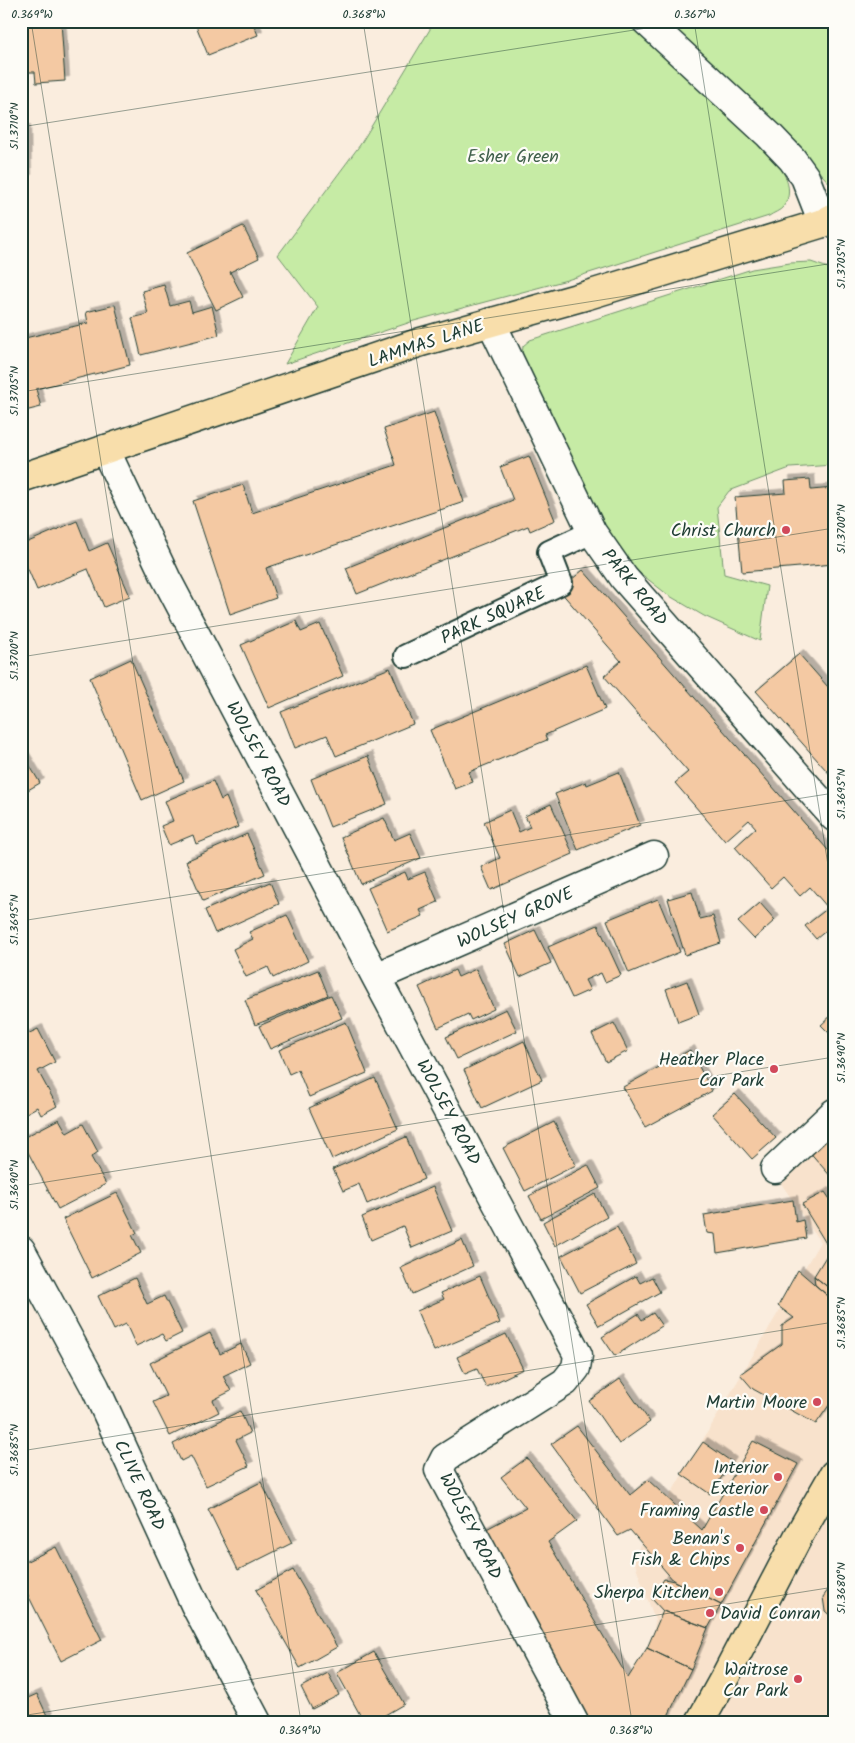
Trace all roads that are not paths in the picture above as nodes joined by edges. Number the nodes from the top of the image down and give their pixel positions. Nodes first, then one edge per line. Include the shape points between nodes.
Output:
1 (646, 21) edge
2 (830, 221) edge
3 (491, 322) junction
4 (105, 449) junction
5 (21, 478) edge
6 (592, 532) junction
7 (406, 656) dead end
8 (834, 817) edge
9 (654, 856) dead end
10 (376, 977) junction
11 (834, 1113) edge
12 (775, 1170) dead end
13 (21, 1250) edge
14 (834, 1474) edge
15 (257, 1722) edge
16 (574, 1722) edge
17 (700, 1722) edge

1 - 2 street via 792,159
2 - 3 main road, LAMMAS LANE
3 - 4 main road, LAMMAS LANE via 421,342
3 - 6 street, PARK ROAD
4 - 5 main road, LAMMAS LANE
4 - 10 street, WOLSEY ROAD via 166,578
6 - 7 street, PARK SQUARE via 549,552 561,583
6 - 8 street, PARK ROAD via 624,578
9 - 10 street, WOLSEY GROVE
10 - 16 street, WOLSEY ROAD via 578,1355 576,1368 565,1382 445,1458 440,1470
11 - 12 street
13 - 15 street, CLIVE ROAD via 95,1387 195,1606
14 - 17 main road

